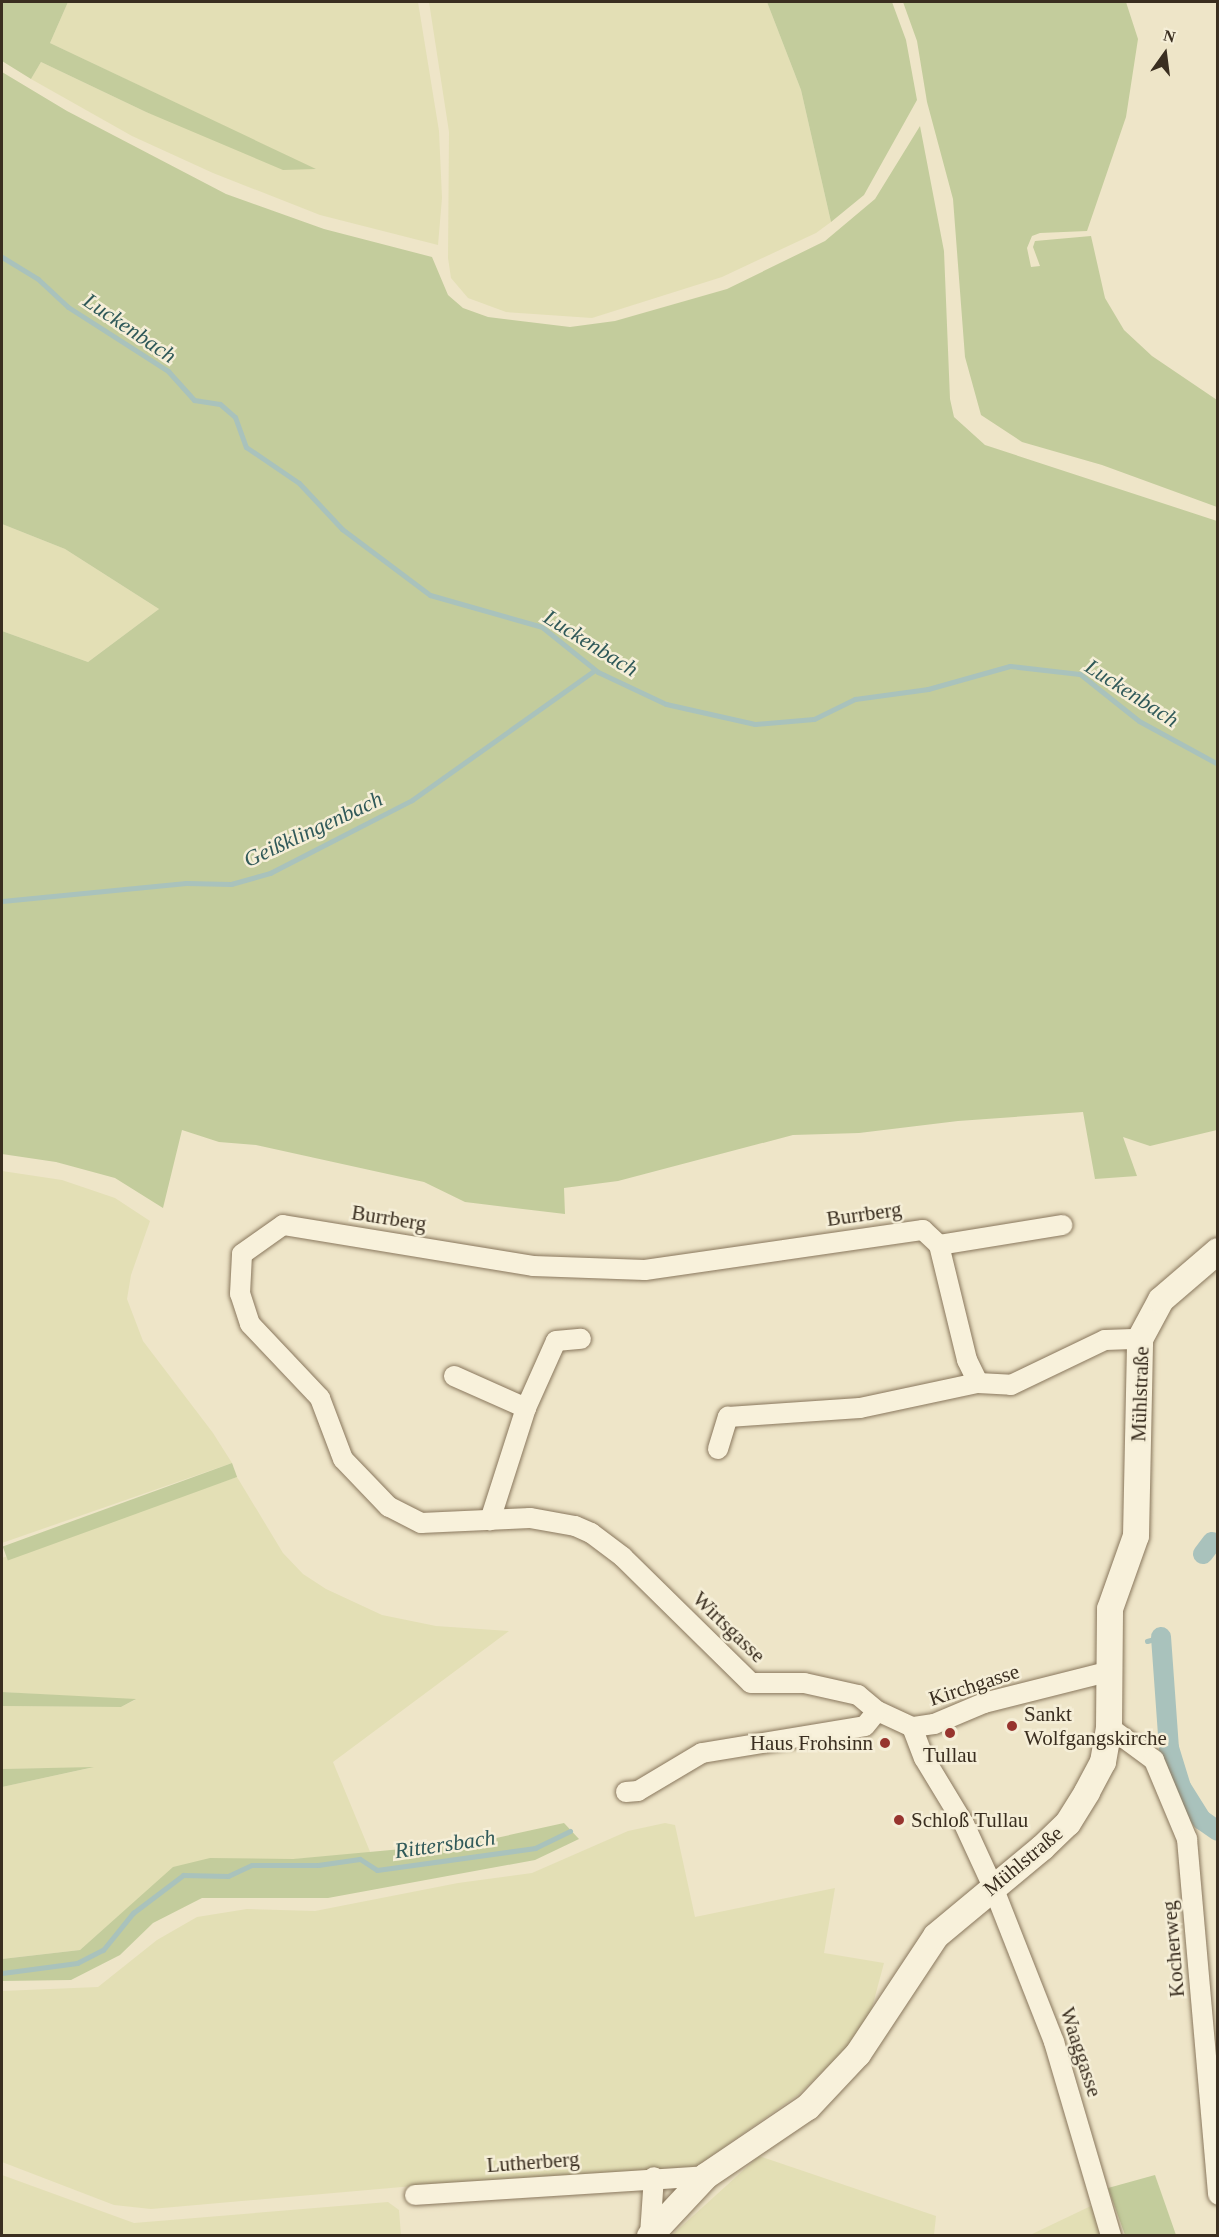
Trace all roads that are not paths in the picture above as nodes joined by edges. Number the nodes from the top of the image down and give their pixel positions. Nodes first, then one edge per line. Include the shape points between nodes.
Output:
1 (1062, 1225) dead end
2 (939, 1245) junction
3 (1218, 1251) edge
4 (1140, 1339) junction
5 (581, 1340) dead end
6 (454, 1376) dead end
7 (978, 1383) junction
8 (526, 1408) junction
9 (718, 1449) dead end
10 (490, 1520) junction
11 (602, 1540) joint
12 (1107, 1672) junction
13 (877, 1711) junction
14 (912, 1727) junction
15 (1109, 1727) junction
16 (626, 1792) dead end
17 (993, 1887) junction
18 (706, 2176) junction
19 (654, 2177) junction
20 (415, 2195) dead end
21 (1218, 2195) edge
22 (650, 2235) edge
23 (1111, 2235) edge

1 - 2 street
2 - 7 street via 967,1360
2 - 10 street, Burrberg via 923,1230 645,1270 533,1266 283,1225 242,1254 240,1294 250,1324 320,1398 343,1460 389,1507 421,1523
3 - 4 street, Mühlstraße via 1161,1300
4 - 7 street via 1105,1340 1011,1385
4 - 12 street, Mühlstraße via 1136,1536 1110,1609
5 - 8 street via 556,1341
6 - 8 street
7 - 9 street via 860,1408 728,1417
8 - 10 street
10 - 11 street, Burrberg via 530,1518 575,1526
11 - 13 street, Wirtsgasse via 751,1683 804,1683 858,1695
12 - 14 street, Kirchgasse via 984,1703 934,1724
12 - 15 street, Mühlstraße
13 - 14 street, Kirchgasse
13 - 16 street via 865,1726 771,1738 702,1753 638,1791
14 - 17 street, Waaggasse via 924,1758 964,1824
15 - 17 street, Mühlstraße via 1103,1762 1068,1823
15 - 21 street, Kocherweg via 1154,1760 1187,1839
17 - 18 street, Mühlstraße via 936,1936 858,2054 808,2107
17 - 23 street, Waaggasse via 1054,2042
18 - 19 street, Lutherberg
18 - 22 street, Mühlstraße
19 - 20 street, Lutherberg
19 - 22 street

